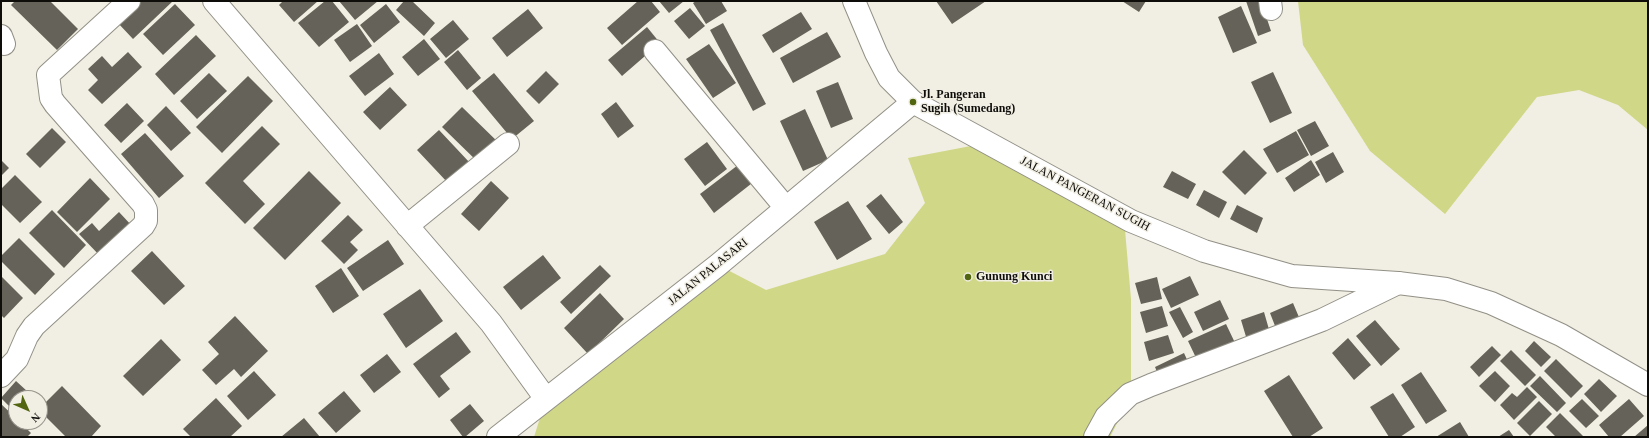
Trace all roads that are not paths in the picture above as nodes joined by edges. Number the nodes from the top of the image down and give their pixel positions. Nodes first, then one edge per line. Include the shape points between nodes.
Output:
1 (130, 1) edge
2 (214, 1) edge
3 (854, 1) edge
4 (655, 51) dead end
5 (913, 102) junction
6 (508, 144) dead end
7 (786, 208) junction
8 (407, 226) junction
9 (1398, 283) junction
10 (1, 376) edge
11 (1648, 385) edge
12 (546, 399) junction
13 (498, 437) edge
14 (1095, 437) edge

1 - 10 main road via 48,75 51,98 55,104 143,204 146,221 34,326 26,336 17,359
2 - 8 main road
3 - 5 main road, JALAN PANGERAN SUGIH via 889,78
4 - 7 main road
5 - 7 main road, JALAN PALASARI
5 - 9 main road, JALAN PANGERAN SUGIH via 1131,221 1204,251 1292,276
6 - 8 main road
7 - 12 main road, JALAN PALASARI via 718,265
8 - 12 main road via 491,323
9 - 11 main road, JALAN PANGERAN SUGIH via 1446,288 1491,303 1561,335
9 - 14 main road via 1322,320 1130,394 1106,417
12 - 13 main road, JALAN PALASARI

